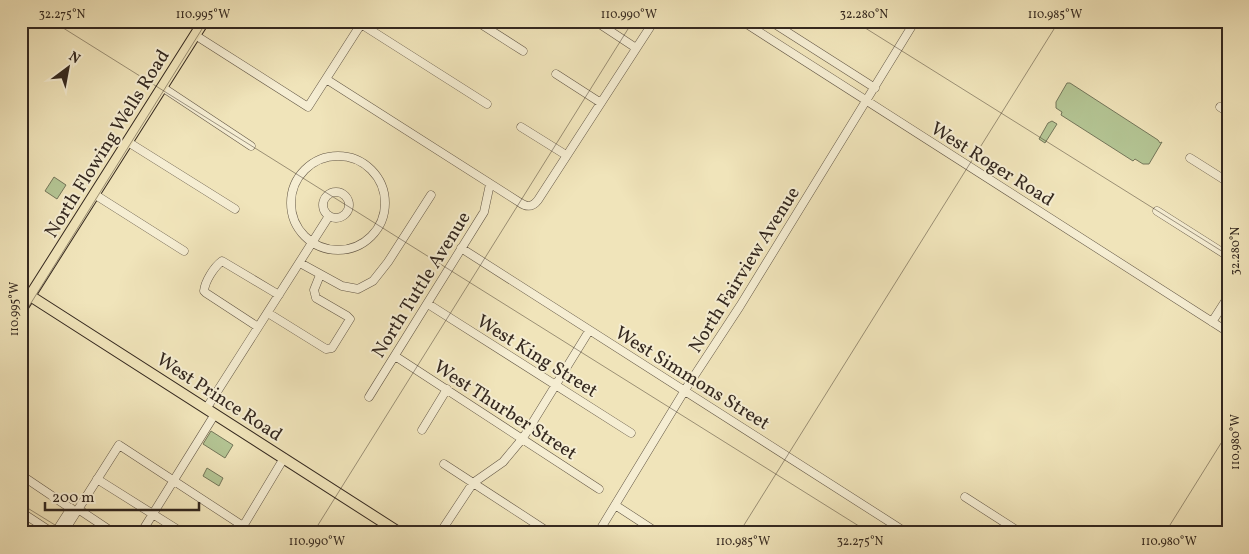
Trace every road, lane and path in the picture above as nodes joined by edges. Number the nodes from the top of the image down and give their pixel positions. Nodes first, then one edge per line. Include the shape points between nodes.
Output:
1 (204, 21) edge
2 (476, 21) edge
3 (595, 21) edge
4 (654, 21) edge
5 (742, 21) edge
6 (770, 21) edge
7 (915, 21) edge
8 (362, 23) edge
9 (195, 35) junction
10 (636, 48) junction
11 (523, 51) dead end
12 (556, 74) dead end
13 (326, 79) junction
14 (162, 87) junction
15 (875, 88) junction
16 (601, 102) junction
17 (866, 102) junction
18 (488, 104) dead end
19 (1220, 107) dead end
20 (1228, 112) edge
21 (521, 126) dead end
22 (128, 142) junction
23 (251, 146) dead end
24 (566, 155) junction
25 (1190, 158) dead end
26 (1228, 182) edge
27 (490, 184) junction
28 (94, 194) junction
29 (431, 195) dead end
30 (235, 209) dead end
31 (1157, 211) dead end
32 (329, 216) dead end
33 (312, 244) junction
34 (461, 248) junction
35 (184, 251) dead end
36 (1228, 256) edge
37 (300, 262) junction
38 (320, 275) junction
39 (26, 293) edge
40 (279, 295) junction
41 (1228, 297) edge
42 (428, 304) junction
43 (21, 310) edge
44 (268, 313) junction
45 (1212, 322) junction
46 (258, 327) junction
47 (589, 331) junction
48 (1228, 332) edge
49 (395, 356) junction
50 (556, 385) junction
51 (447, 390) junction
52 (685, 390) junction
53 (369, 397) dead end
54 (211, 411) junction
55 (422, 430) dead end
56 (631, 433) dead end
57 (523, 438) junction
58 (284, 458) junction
59 (444, 464) dead end
60 (21, 475) edge
61 (97, 479) junction
62 (174, 481) junction
63 (473, 483) junction
64 (599, 489) dead end
65 (965, 497) dead end
66 (615, 505) junction
67 (75, 510) junction
68 (21, 512) edge
69 (153, 514) junction
70 (241, 529) edge
71 (52, 533) edge
72 (57, 533) edge
73 (61, 533) edge
74 (114, 533) edge
75 (141, 533) edge
76 (183, 533) edge
77 (400, 533) edge
78 (440, 533) edge
79 (550, 533) edge
80 (598, 533) edge
81 (658, 533) edge
82 (907, 533) edge
83 (1020, 533) edge

1 - 9 main road, North Flowing Wells Road
2 - 11 street
3 - 10 street
4 - 10 street
5 - 17 street, West Roger Road
6 - 15 street
7 - 15 street, North Fairview Avenue
8 - 13 street
8 - 18 street
9 - 13 street via 308,107
9 - 14 main road, North Flowing Wells Road
10 - 16 street
12 - 16 street
13 - 27 street
14 - 22 main road, North Flowing Wells Road
14 - 23 street
15 - 17 street, North Fairview Avenue
16 - 24 street
17 - 45 street, West Roger Road
17 - 52 street, North Fairview Avenue
19 - 20 street
21 - 24 street
22 - 28 main road, North Flowing Wells Road
22 - 30 street
24 - 27 street via 531,208
25 - 26 street
27 - 34 street, North Tuttle Avenue via 484,212
28 - 35 street
28 - 39 main road, North Flowing Wells Road
29 - 38 street via 373,281 358,288 342,286
31 - 36 street
32 - 33 street
33 - 33 street via 340,252 354,249 372,237 381,224 385,212 381,183 361,161 345,156 326,157 306,167 293,186 292,213 296,226
33 - 37 street
34 - 42 street, North Tuttle Avenue
34 - 47 street, West Simmons Street
37 - 38 street
37 - 40 street
38 - 44 street via 314,290 316,298 350,319 332,348 326,349
39 - 43 main road, North Flowing Wells Road
39 - 54 main road, West Prince Road
40 - 44 street
40 - 46 street via 222,261 211,276 204,291
41 - 45 street
42 - 49 street, North Tuttle Avenue
42 - 50 street, West King Street
44 - 46 street
45 - 48 street, West Roger Road
46 - 54 street
47 - 50 street
47 - 52 street, West Simmons Street
49 - 51 street, West Thurber Street
49 - 53 street, North Tuttle Avenue
50 - 56 street, West King Street
50 - 57 street
51 - 55 street
51 - 57 street, West Thurber Street
52 - 66 street, North Fairview Avenue
52 - 82 street, West Simmons Street
54 - 58 main road, West Prince Road
54 - 62 street
57 - 63 street via 503,462
57 - 64 street, West Thurber Street
58 - 70 street
58 - 77 main road, West Prince Road
59 - 63 street
60 - 67 street
61 - 62 street via 119,444
61 - 67 street
61 - 69 street
62 - 69 street
62 - 70 street
63 - 78 street
63 - 79 street
65 - 83 street
66 - 80 street, North Fairview Avenue
66 - 81 street
67 - 72 street
67 - 73 street
67 - 74 street
68 - 71 street
69 - 75 street
69 - 76 street

